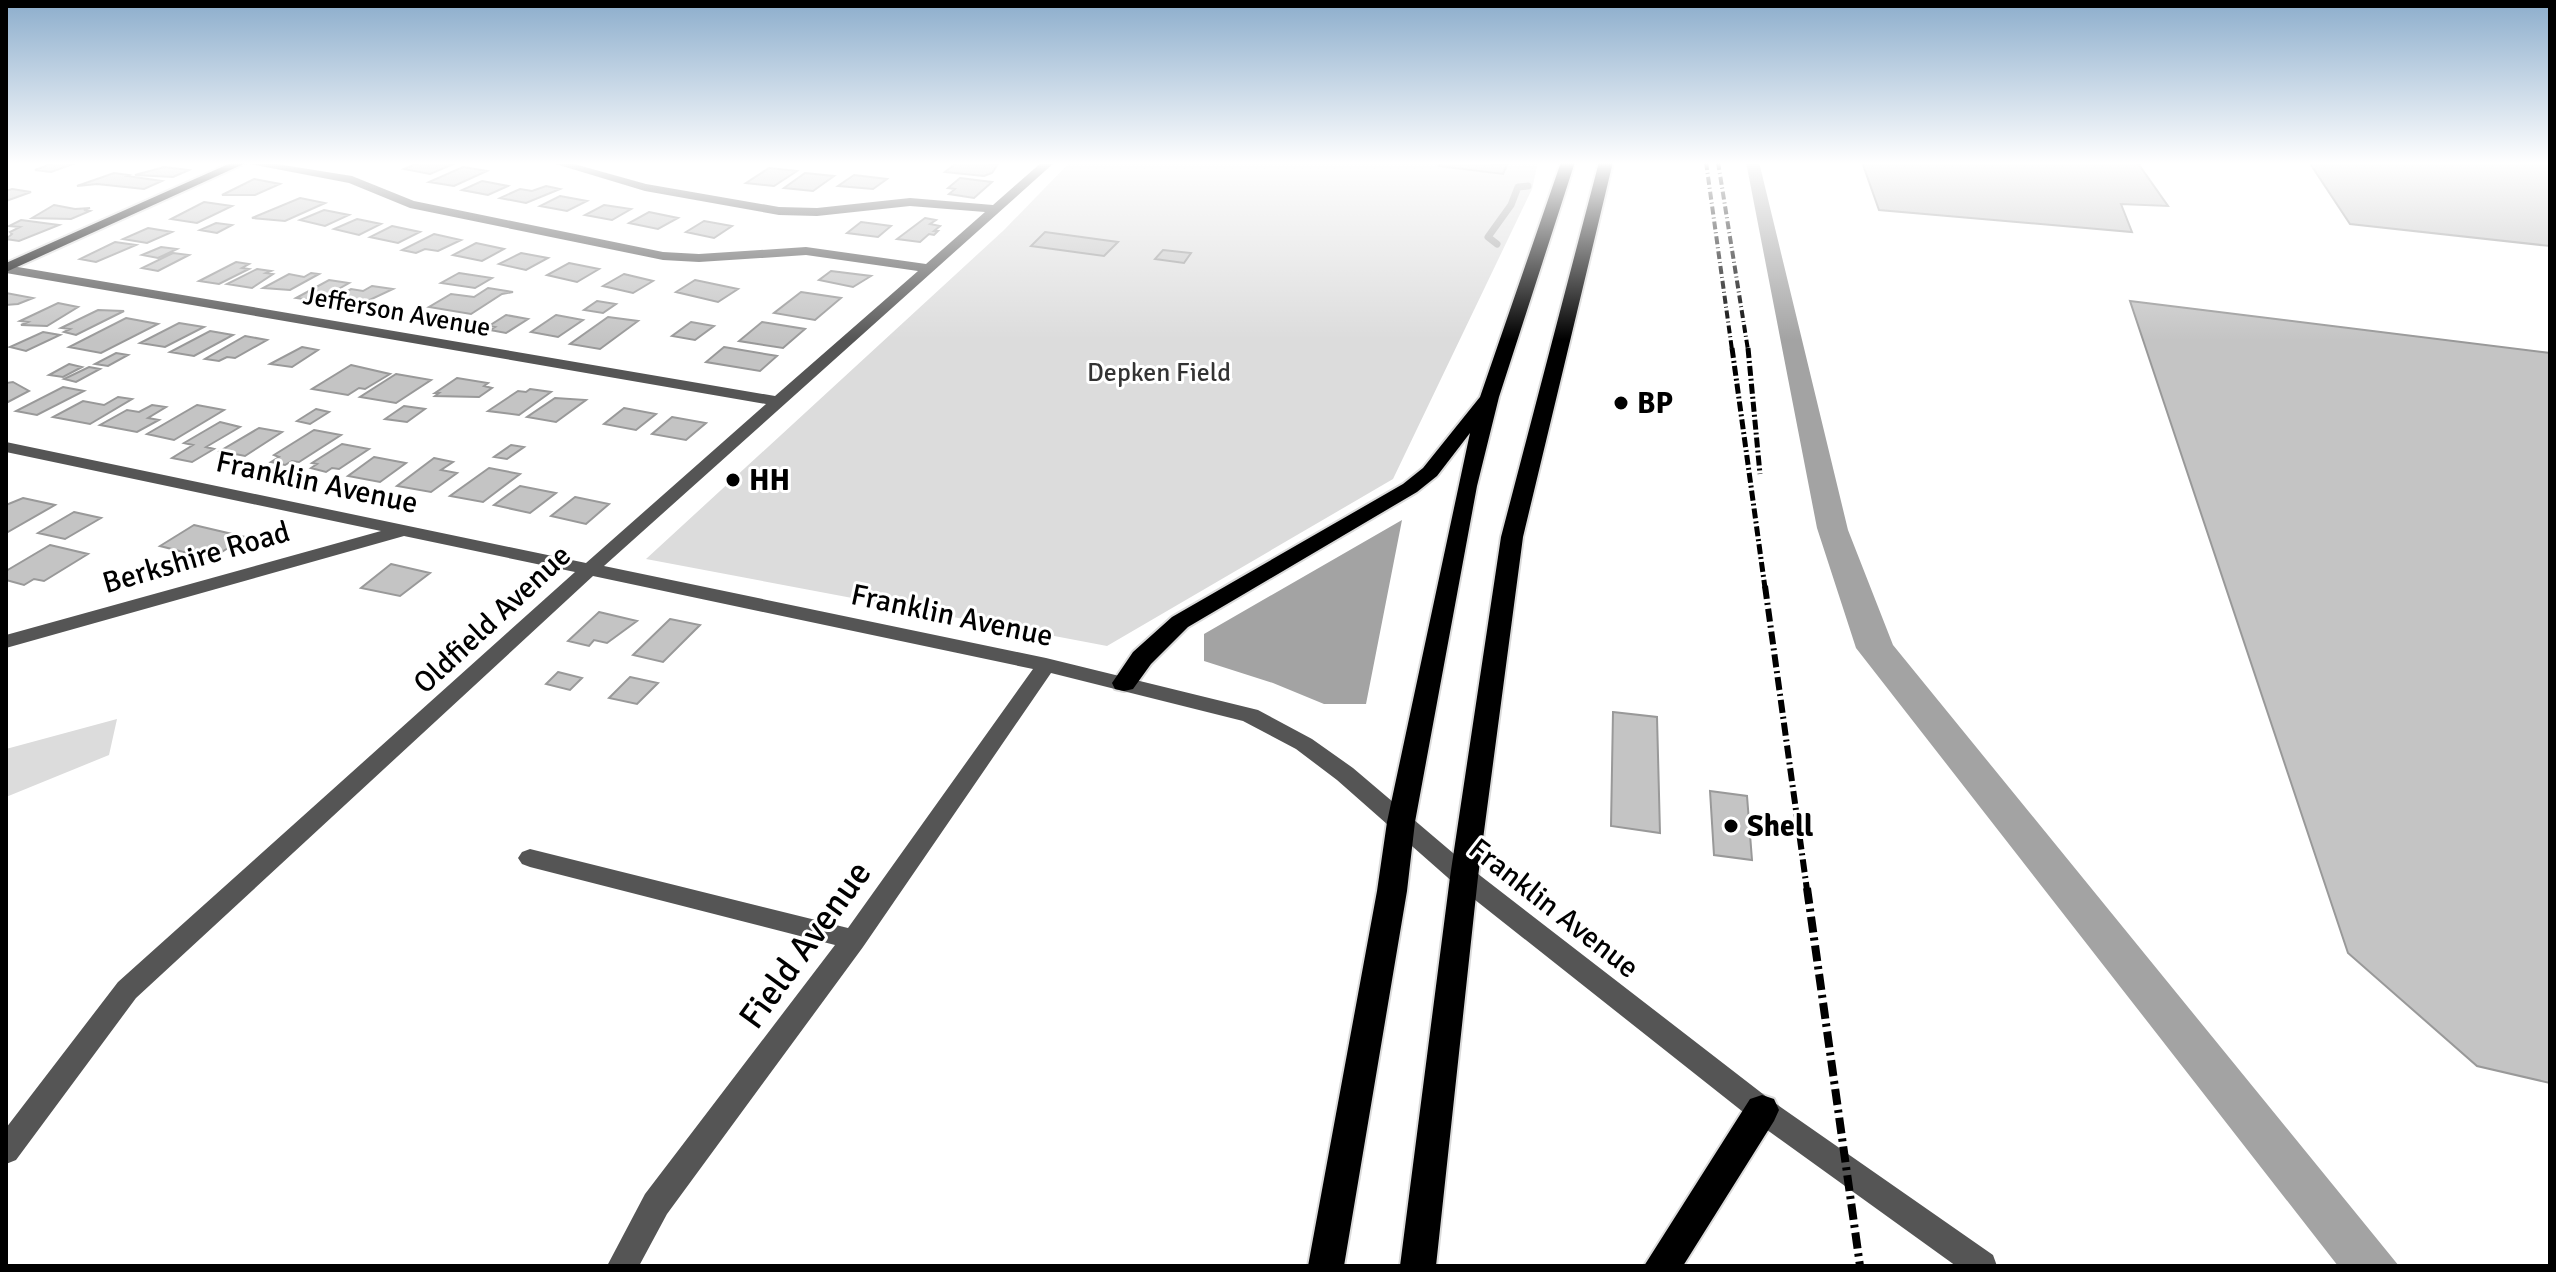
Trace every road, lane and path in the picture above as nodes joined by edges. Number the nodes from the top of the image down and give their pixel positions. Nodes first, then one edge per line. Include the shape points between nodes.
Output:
1 (111, 221) edge
2 (494, 221) edge
3 (982, 221) edge
4 (1548, 221) edge
5 (1591, 221) edge
6 (6, 268) edge
7 (929, 268) junction
8 (1489, 397) junction
9 (781, 402) junction
10 (6, 447) edge
11 (402, 531) junction
12 (590, 569) junction
13 (6, 642) edge
14 (1046, 665) junction
15 (1124, 683) junction
16 (1401, 822) junction
17 (530, 858) dead end
18 (1464, 877) junction
19 (854, 940) junction
20 (1762, 1110) junction
21 (6, 1151) edge
22 (622, 1266) edge
23 (1326, 1266) edge
24 (1418, 1266) edge
25 (1662, 1266) edge
26 (1982, 1266) edge

1 - 6 main road
2 - 7 street via 663,256 806,251
3 - 7 street, Oldfield Avenue
4 - 8 highway
5 - 18 highway via 1512,537
6 - 9 street, Jefferson Avenue
7 - 9 street, Oldfield Avenue
8 - 15 highway via 1430,472 1410,488 1194,612 1165,633
8 - 16 highway
9 - 12 street, Oldfield Avenue
10 - 11 street, Franklin Avenue
11 - 12 street, Franklin Avenue
11 - 13 street, Berkshire Road
12 - 14 street, Franklin Avenue
12 - 21 street, Oldfield Avenue via 127,990
14 - 15 street, Franklin Avenue
14 - 19 street, Field Avenue
15 - 16 street, Franklin Avenue via 1250,715 1277,728 1345,774
16 - 18 street, Franklin Avenue
16 - 23 highway
17 - 19 street
18 - 20 street, Franklin Avenue
18 - 24 highway
19 - 22 street, Field Avenue via 656,1204
20 - 25 highway
20 - 26 street, Franklin Avenue

